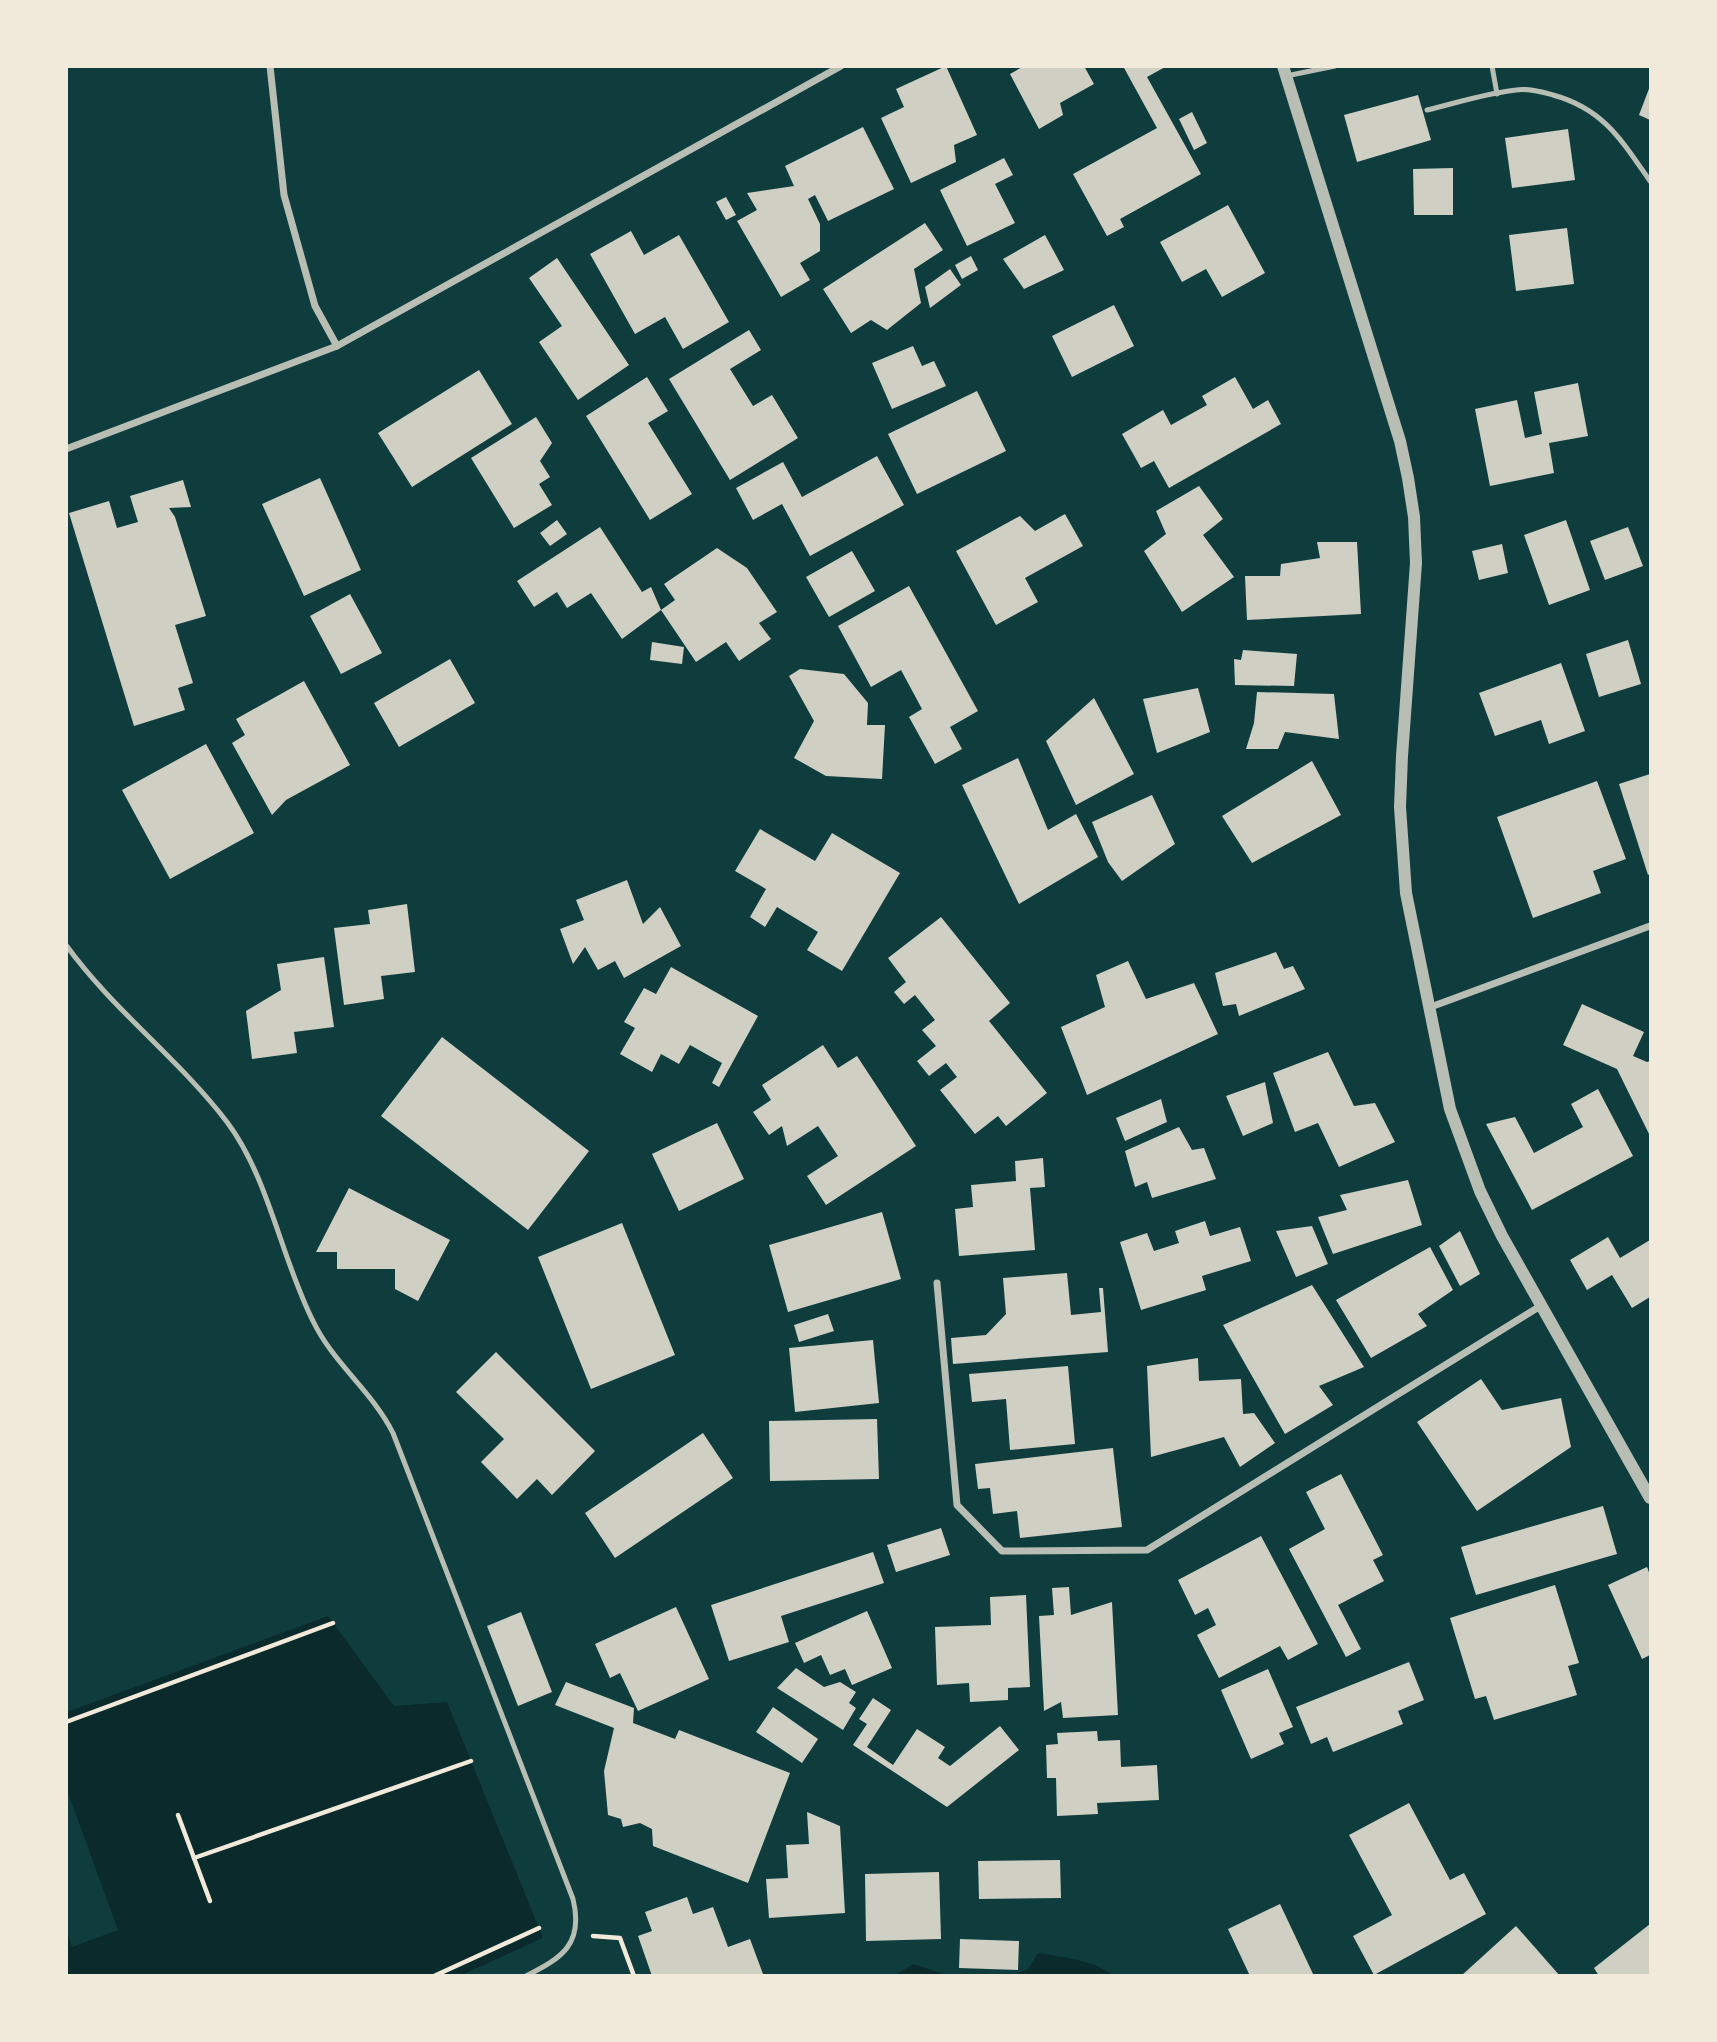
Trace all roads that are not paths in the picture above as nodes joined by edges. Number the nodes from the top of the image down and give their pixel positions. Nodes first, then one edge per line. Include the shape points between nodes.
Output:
1 (270, 66) edge
2 (841, 66) edge
3 (1335, 66) edge
4 (1492, 66) edge
5 (1285, 71) edge
6 (1497, 94) junction
7 (1427, 110) dead end
8 (1650, 181) edge
9 (337, 346) junction
10 (66, 449) edge
11 (1650, 926) edge
12 (66, 945) edge
13 (1428, 1009) junction
14 (937, 1283) dead end
15 (1542, 1305) junction
16 (1650, 1498) edge
17 (526, 1976) edge

1 - 9 street via 284,195 315,306
2 - 9 street
3 - 5 lane
4 - 6 lane
5 - 13 street via 1408,478 1416,563 1402,756 1402,857
6 - 7 lane
6 - 8 lane via 1518,89 1541,91 1584,107 1618,134
9 - 10 street
11 - 13 street
12 - 17 lane via 228,1124 258,1178 312,1321 386,1418 573,1899 577,1922 562,1955
13 - 15 street via 1461,1145 1502,1236
14 - 15 street via 957,1505 1002,1551 1147,1550
15 - 16 street

